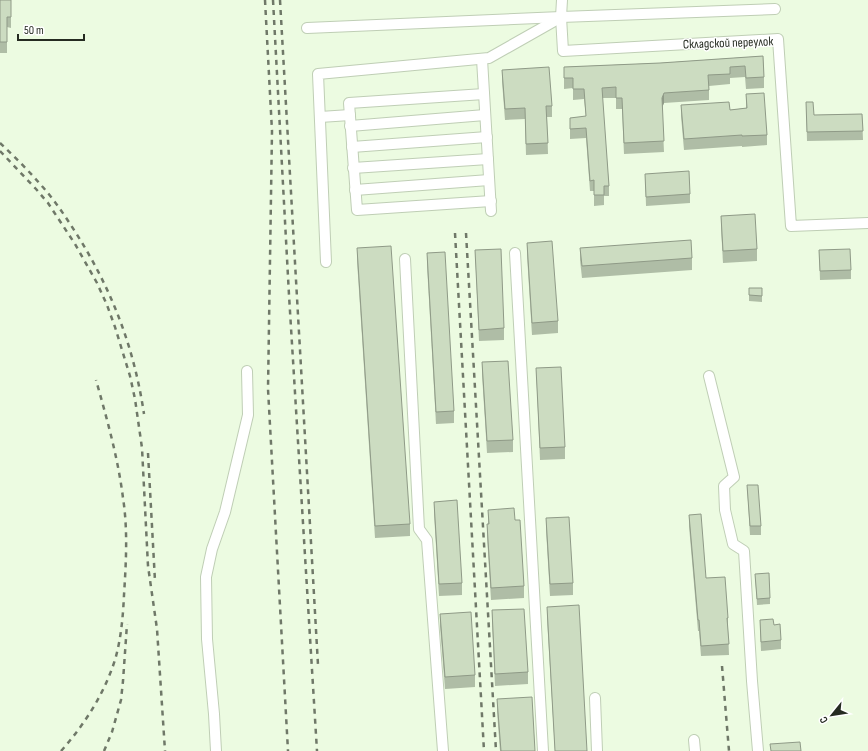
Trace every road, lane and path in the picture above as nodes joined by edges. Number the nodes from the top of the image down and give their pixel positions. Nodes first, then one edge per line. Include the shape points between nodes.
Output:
1 (562, 0) edge
2 (775, 9) dead end
3 (561, 17) junction
4 (307, 28) dead end
5 (482, 59) junction
6 (484, 94) junction
7 (350, 115) junction
8 (485, 115) junction
9 (320, 117) junction
10 (350, 126) junction
11 (486, 137) junction
12 (352, 147) junction
13 (488, 159) junction
14 (354, 168) junction
15 (489, 180) junction
16 (355, 190) junction
17 (868, 223) edge
18 (515, 253) dead end
19 (405, 259) dead end
20 (326, 262) dead end
21 (247, 371) dead end
22 (709, 376) dead end
23 (595, 698) dead end
24 (694, 740) dead end
25 (216, 751) edge
26 (443, 751) edge
27 (543, 751) edge
28 (597, 751) edge
29 (696, 751) edge
30 (758, 751) edge

1 - 3 lane, Складской переулок
2 - 3 lane
3 - 4 lane
3 - 5 lane
3 - 17 lane, Складской переулок via 563,51 778,39 791,226
5 - 6 lane
5 - 9 lane via 318,74
6 - 7 lane via 349,103
6 - 8 lane
7 - 9 lane
7 - 10 lane
8 - 10 lane
8 - 11 lane
9 - 20 lane
10 - 12 lane
11 - 12 lane
11 - 13 lane
12 - 14 lane
13 - 14 lane
13 - 15 lane
14 - 16 lane
15 - 16 lane
15 - 16 lane via 491,206 357,210
18 - 27 lane
19 - 26 lane via 419,529 427,540
21 - 25 lane via 248,415 226,512 212,549 206,577 207,639
22 - 30 lane via 734,477 724,486 725,510 733,544 744,551
23 - 28 lane
24 - 29 lane

